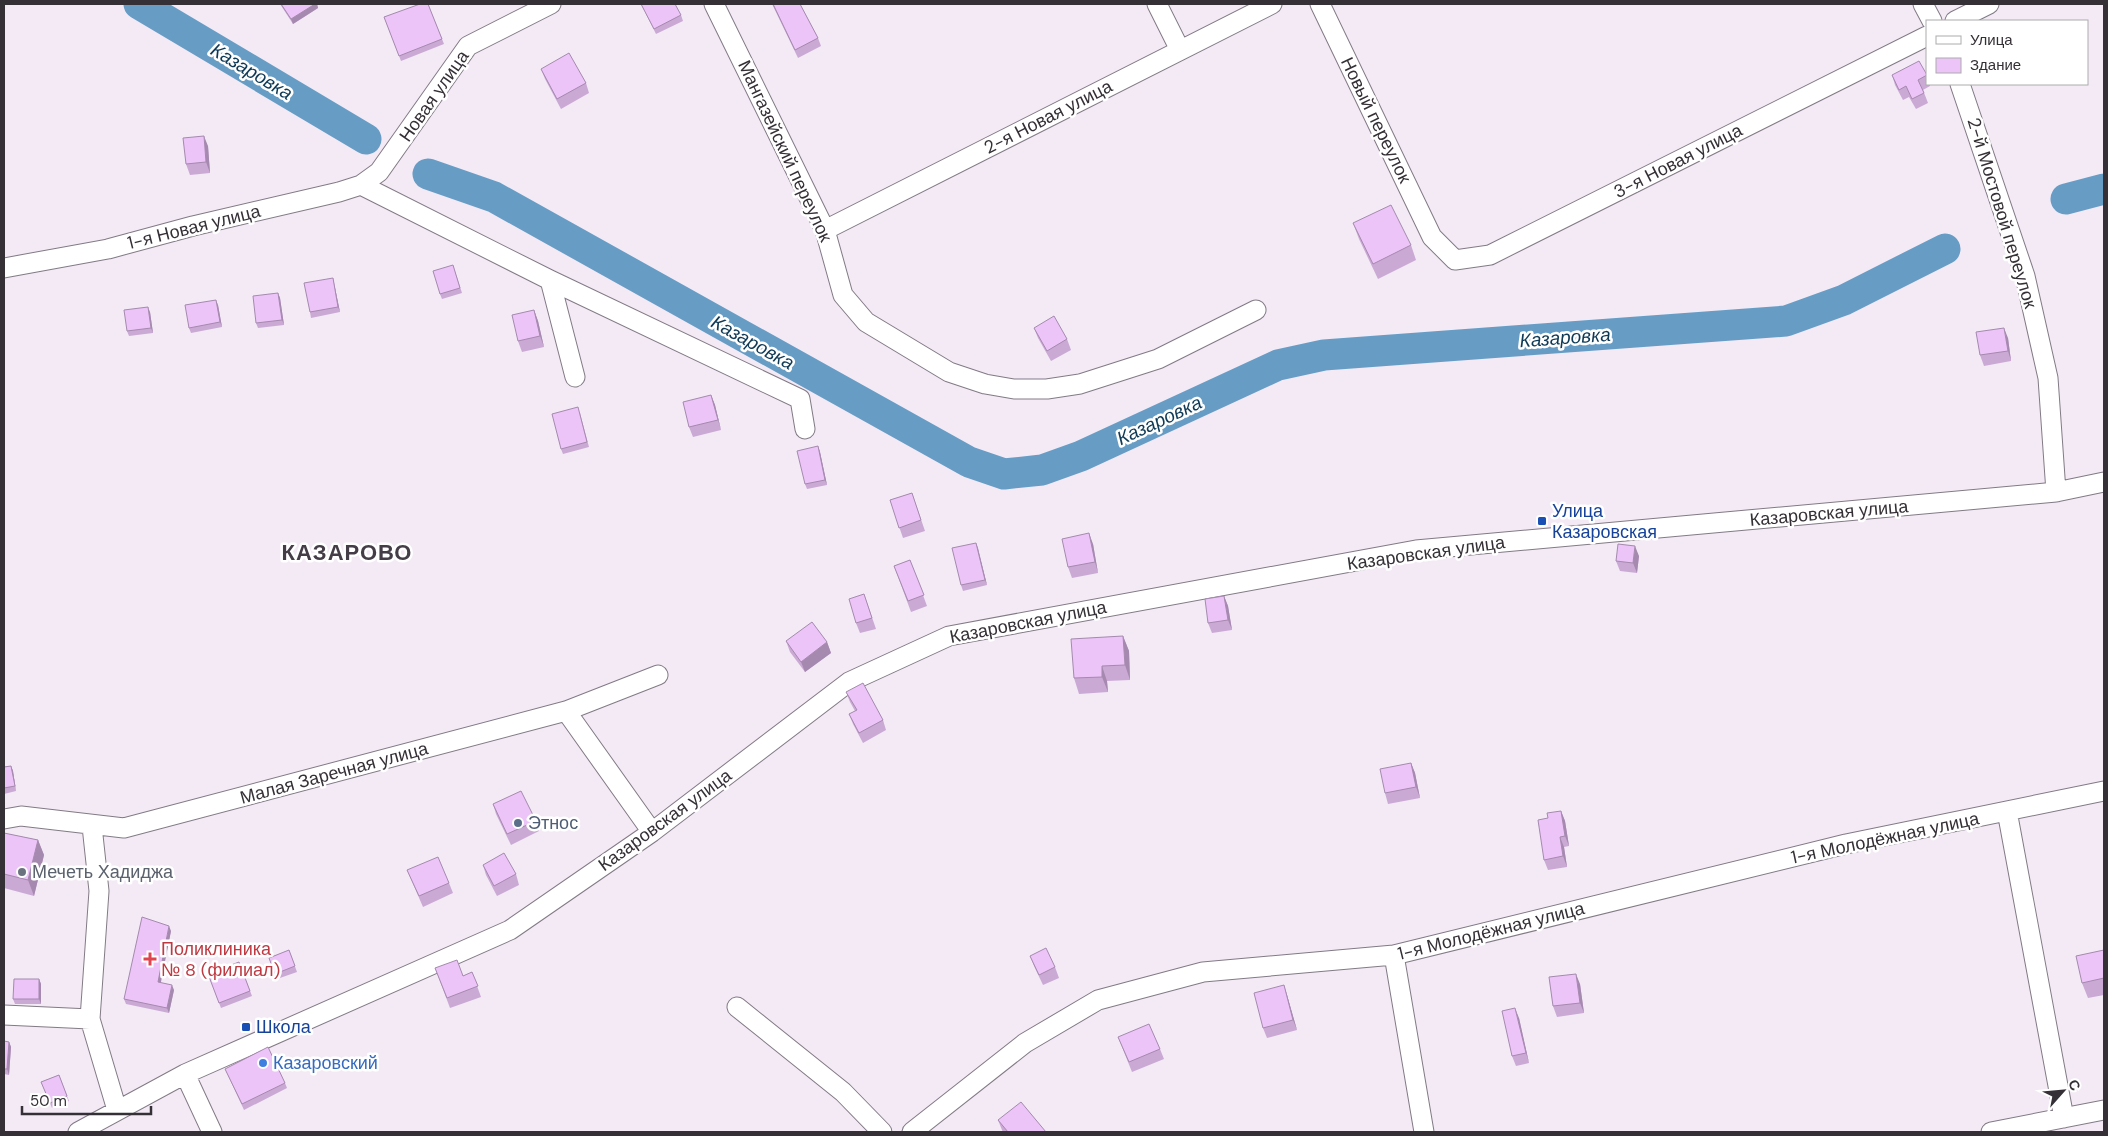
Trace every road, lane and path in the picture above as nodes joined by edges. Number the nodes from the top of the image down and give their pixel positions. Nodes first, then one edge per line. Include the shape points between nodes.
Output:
1 (551, 4) edge
2 (714, 4) edge
3 (1157, 4) edge
4 (1272, 4) edge
5 (1320, 4) edge
6 (1923, 4) edge
7 (1989, 4) edge
8 (1931, 20) edge
9 (1957, 20) edge
10 (1926, 37) edge
11 (1180, 50) junction
12 (1960, 85) edge
13 (379, 172) joint
14 (361, 185) junction
15 (825, 230) junction
16 (1432, 237) joint
17 (4, 268) edge
18 (550, 280) junction
19 (1256, 310) dead end
20 (575, 377) dead end
21 (806, 429) dead end
22 (2104, 482) edge
23 (2056, 492) junction
24 (658, 675) dead end
25 (566, 711) junction
26 (2104, 791) edge
27 (2007, 811) junction
28 (4, 819) edge
29 (92, 826) junction
30 (652, 832) junction
31 (1394, 955) junction
32 (736, 1007) dead end
33 (4, 1014) edge
34 (90, 1019) junction
35 (185, 1074) junction
36 (117, 1110) junction
37 (2104, 1110) edge
38 (2064, 1118) junction
39 (78, 1132) edge
40 (212, 1132) edge
41 (882, 1132) edge
42 (912, 1132) edge
43 (1424, 1132) edge
44 (1991, 1132) edge

1 - 13 street, Новая улица via 468,46
2 - 15 street, Мангазейский переулок
3 - 11 street
4 - 11 street, 2-я Новая улица
5 - 16 street, Новый переулок
6 - 8 street
7 - 9 street
10 - 16 street, 3-я Новая улица via 1490,255 1455,260
11 - 15 street, 2-я Новая улица
12 - 23 street, 2-й Мостовой переулок via 2025,276 2048,378
13 - 14 street, 1-я Новая улица
14 - 17 street, 1-я Новая улица via 108,250
14 - 18 street
15 - 19 street, Мангазейский переулок via 843,295 866,322 948,372 985,384 1014,389 1047,389 1080,384 1158,359
18 - 20 street
18 - 21 street via 800,399
22 - 23 street, Казаровская улица
23 - 30 street, Казаровская улица via 1416,550 949,636 849,682
24 - 25 street, Малая Заречная улица
25 - 29 street, Малая Заречная улица via 124,828
25 - 30 street
26 - 27 street, 1-я Молодёжная улица
27 - 31 street, 1-я Молодёжная улица via 1836,847
27 - 38 street
28 - 29 street, Малая Заречная улица via 21,816
29 - 34 street via 99,892
30 - 35 street, Казаровская улица via 510,930
31 - 42 street, 1-я Молодёжная улица via 1203,972 1098,1000 1025,1043
31 - 43 street
32 - 41 street via 843,1092
33 - 34 street
34 - 36 street
35 - 36 street, Казаровская улица
35 - 40 street
36 - 39 street, Казаровская улица
37 - 38 street
38 - 44 street

